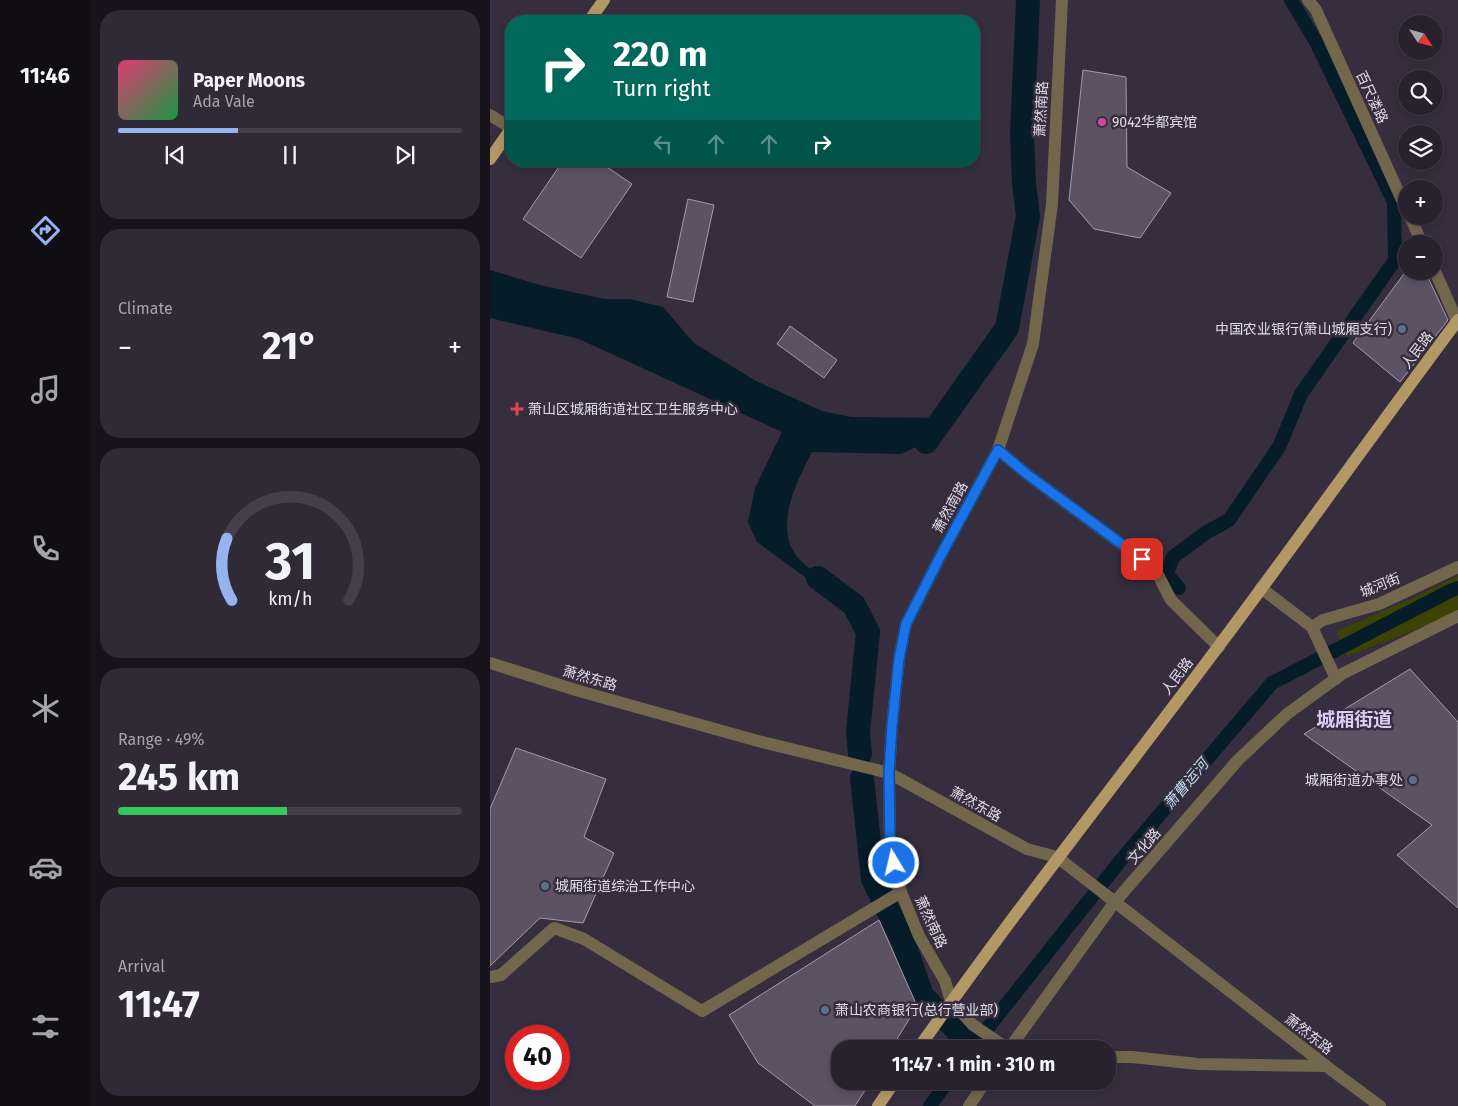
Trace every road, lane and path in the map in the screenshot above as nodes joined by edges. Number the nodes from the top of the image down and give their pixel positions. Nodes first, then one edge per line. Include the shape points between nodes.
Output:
1 (604, 0) edge
2 (1062, 0) edge
3 (1308, 0) edge
4 (593, 15) edge
5 (490, 116) edge
6 (505, 125) edge
7 (505, 137) edge
8 (490, 159) edge
9 (1398, 191) edge
10 (1439, 280) edge
11 (1458, 321) edge
12 (998, 450) junction
13 (1458, 567) edge
14 (1261, 588) junction
15 (1458, 616) edge
16 (1312, 627) junction
17 (1219, 647) junction
18 (490, 663) edge
19 (1336, 679) junction
20 (889, 773) junction
21 (1057, 857) junction
22 (901, 893) junction
23 (1111, 900) junction
24 (490, 977) edge
25 (951, 1001) junction
26 (924, 1040) edge
27 (996, 1040) edge
28 (1011, 1040) edge
29 (1116, 1057) edge
30 (1325, 1066) junction
31 (890, 1090) edge
32 (980, 1090) edge
33 (971, 1103) edge
34 (878, 1106) edge
35 (1380, 1106) edge

1 - 4 main road
2 - 12 street, 萧然南路 via 1052,204 1033,344
3 - 9 street, 百尺溇路 via 1316,10
5 - 6 street
7 - 8 main road
10 - 11 street
11 - 14 main road, 人民路
12 - 17 street via 1155,569 1171,600
12 - 20 street, 萧然南路 via 906,624 899,659
13 - 16 street, 城河街 via 1379,604 1323,620
14 - 16 street
14 - 17 main road, 人民路
15 - 19 street, 文化路
16 - 19 street
17 - 21 main road, 人民路
18 - 20 street, 萧然东路 via 758,741
19 - 23 street, 文化路 via 1287,714 1238,760
20 - 21 street, 萧然东路 via 1027,849
20 - 22 street, 萧然南路 via 890,848
21 - 23 street, 萧然东路
21 - 25 main road, 人民路
22 - 24 street via 702,1011 584,939 554,928 501,975
22 - 25 street, 萧然南路
23 - 28 street, 文化路
23 - 30 street, 萧然东路
25 - 26 main road, 人民路
25 - 27 street, 萧然南路 via 973,1025
29 - 30 street via 1198,1064
30 - 35 street, 萧然东路
31 - 34 main road
32 - 33 street

